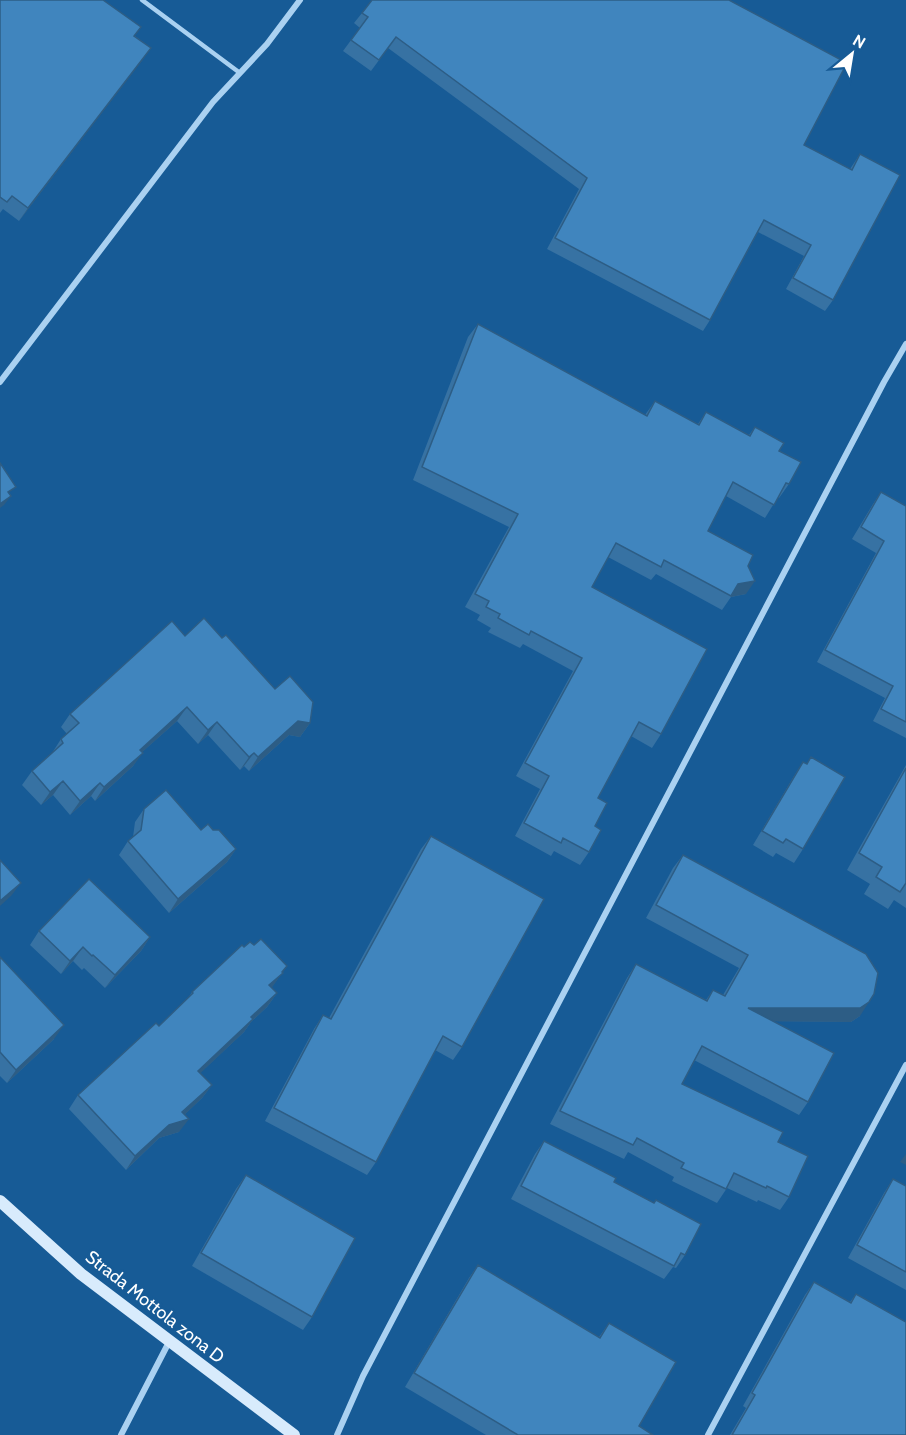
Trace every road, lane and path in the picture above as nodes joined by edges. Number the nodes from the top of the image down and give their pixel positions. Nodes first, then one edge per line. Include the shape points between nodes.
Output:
1 (142, 0) edge
2 (300, 0) edge
3 (240, 73) junction
4 (906, 344) edge
5 (0, 382) edge
6 (906, 1065) edge
7 (0, 1201) edge
8 (169, 1342) junction
9 (121, 1435) edge
10 (294, 1435) edge
11 (337, 1435) edge
12 (708, 1435) edge

1 - 3 lane
2 - 3 street
3 - 5 street via 213,102
4 - 11 street via 363,1376
6 - 12 street
7 - 8 main road, Strada Mottola zona D via 81,1274
8 - 9 street
8 - 10 main road, Strada Mottola zona D

